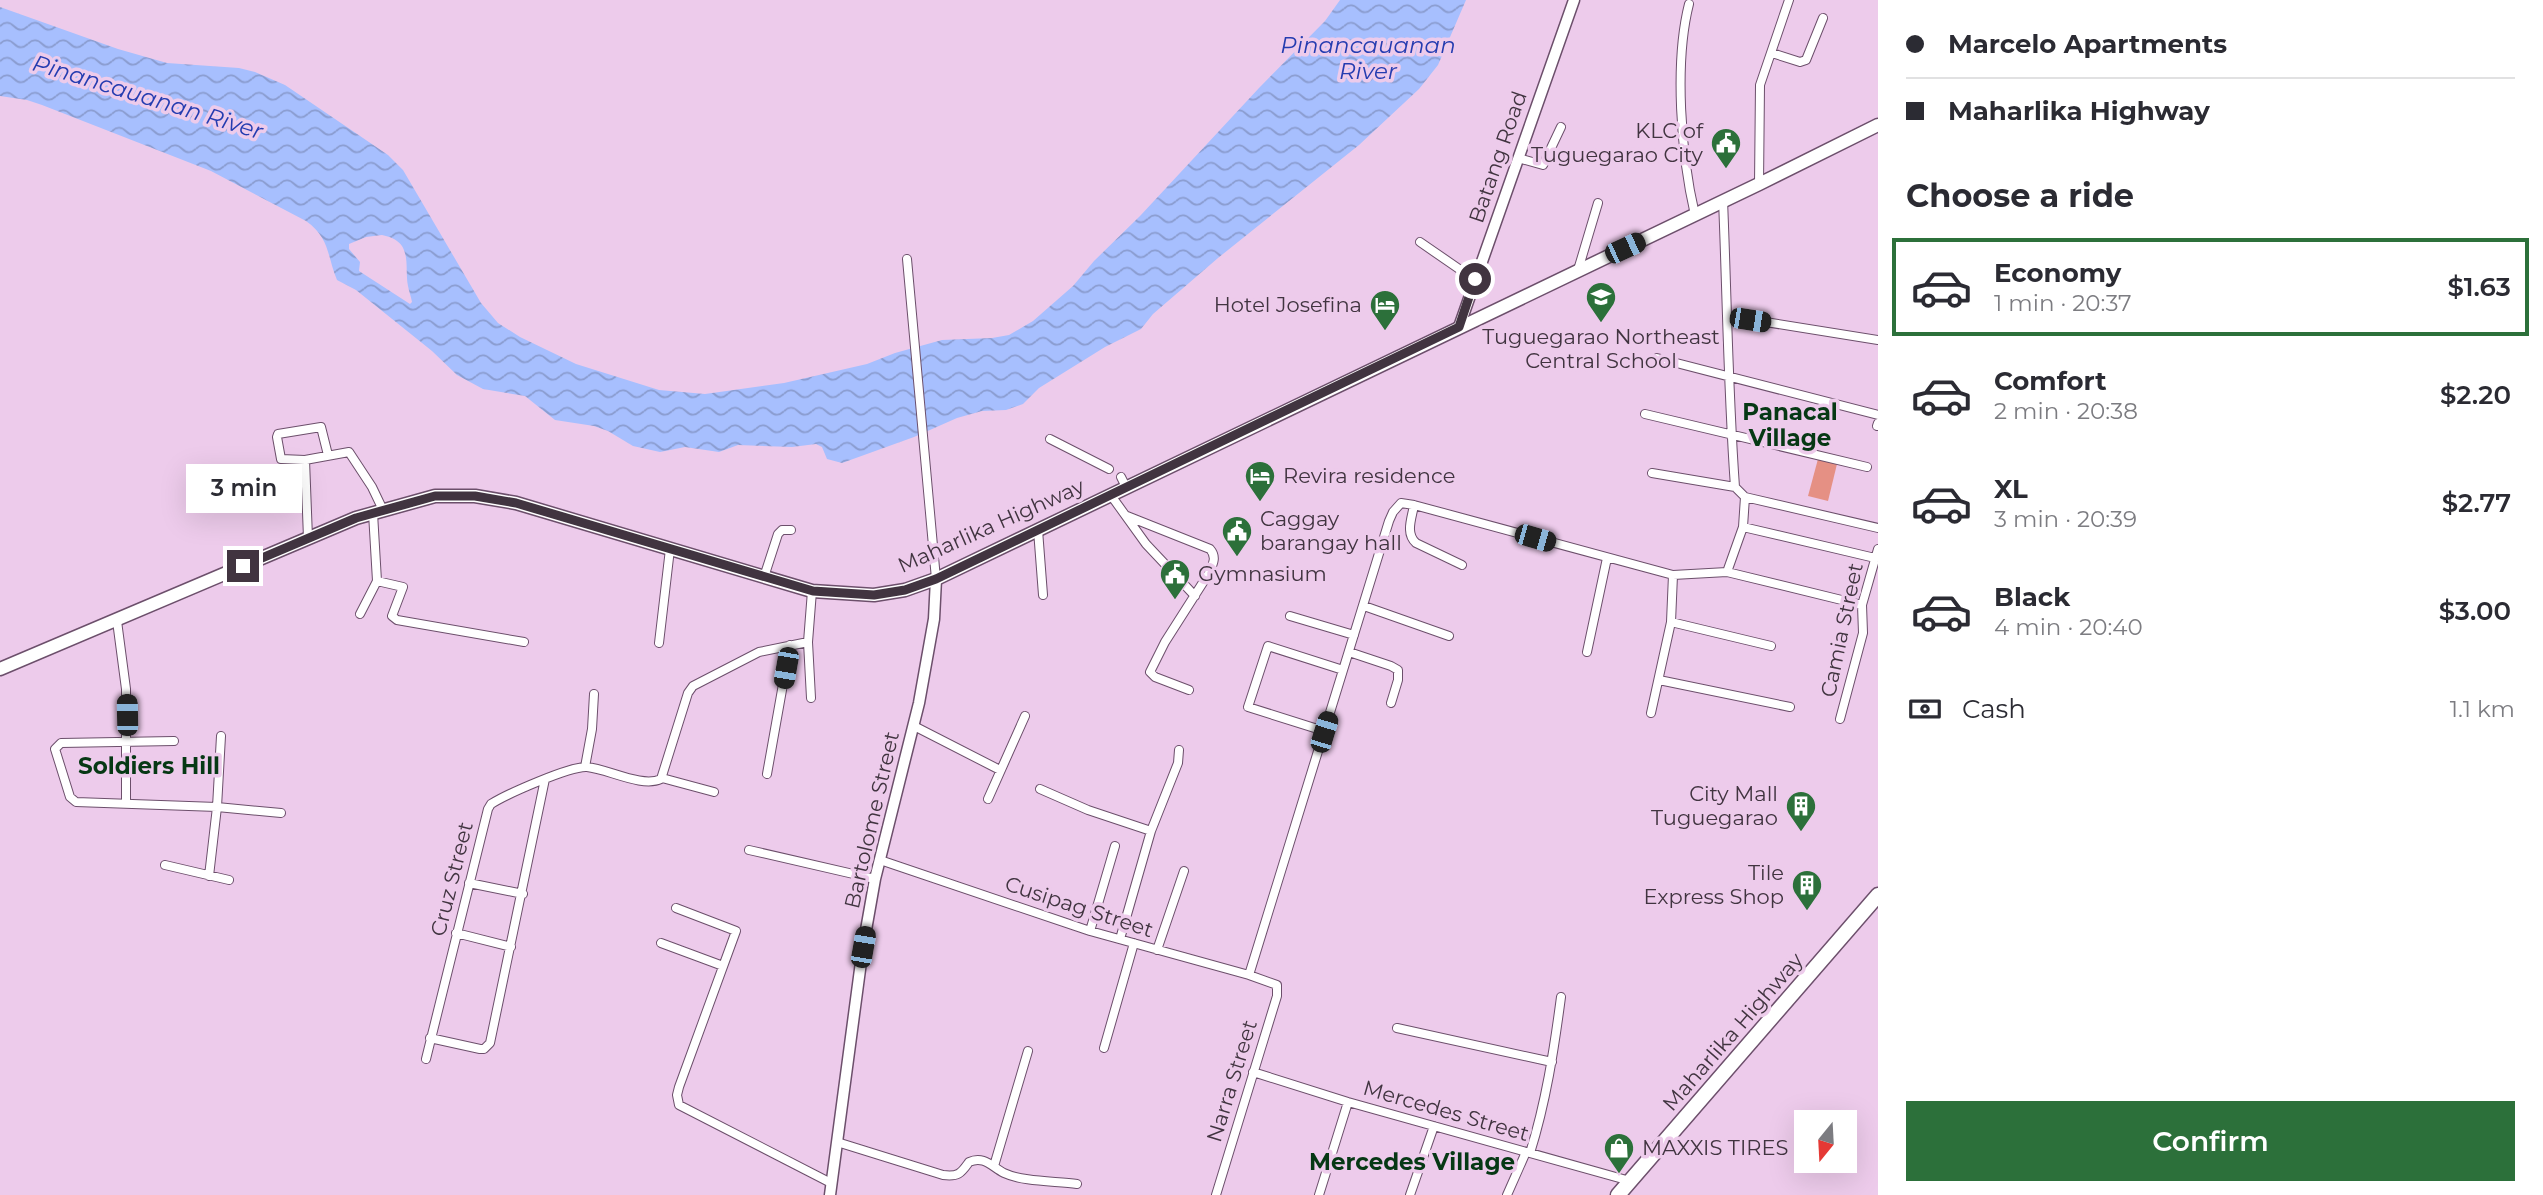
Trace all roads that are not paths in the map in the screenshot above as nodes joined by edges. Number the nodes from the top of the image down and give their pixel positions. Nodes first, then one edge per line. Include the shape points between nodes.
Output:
1 (1574, 0) edge
2 (1788, 0) edge
3 (1689, 4) dead end
4 (1823, 18) dead end
5 (1772, 53) junction
6 (1878, 125) edge
7 (1561, 127) dead end
8 (1518, 158) junction
9 (1759, 184) junction
10 (1723, 200) junction
11 (1598, 203) dead end
12 (1695, 215) junction
13 (1420, 242) dead end
14 (907, 259) dead end
15 (1578, 270) junction
16 (1475, 279) junction
17 (1728, 316) junction
18 (1459, 327) junction
19 (1878, 340) edge
20 (1657, 358) dead end
21 (1727, 376) junction
22 (1645, 414) dead end
23 (1878, 415) edge
24 (1731, 433) junction
25 (1049, 439) dead end
26 (328, 455) junction
27 (304, 460) junction
28 (1867, 467) dead end
29 (1109, 469) dead end
30 (1651, 473) dead end
31 (1735, 487) junction
32 (1110, 494) junction
33 (1745, 497) junction
34 (1414, 505) junction
35 (378, 511) junction
36 (1127, 516) junction
37 (1742, 527) junction
38 (1878, 528) edge
39 (792, 530) dead end
40 (1038, 530) junction
41 (308, 538) junction
42 (670, 549) junction
43 (1877, 554) edge
44 (1607, 558) junction
45 (1462, 565) dead end
46 (1727, 572) junction
47 (1672, 575) junction
48 (764, 577) junction
49 (936, 579) junction
50 (377, 581) junction
51 (813, 591) junction
52 (1043, 595) dead end
53 (1195, 596) junction
54 (1862, 605) junction
55 (1364, 606) junction
56 (360, 614) dead end
57 (1290, 616) dead end
58 (117, 621) junction
59 (1671, 622) junction
60 (1354, 635) junction
61 (1449, 636) dead end
62 (524, 642) dead end
63 (808, 642) junction
64 (659, 643) dead end
65 (790, 645) junction
66 (1770, 646) dead end
67 (1349, 652) junction
68 (1587, 652) dead end
69 (0, 669) edge
70 (1343, 670) junction
71 (1659, 680) junction
72 (1189, 690) dead end
73 (594, 694) dead end
74 (811, 698) dead end
75 (1391, 703) dead end
76 (1790, 707) dead end
77 (1651, 713) dead end
78 (1025, 716) dead end
79 (1840, 719) dead end
80 (914, 726) junction
81 (1324, 732) junction
82 (221, 736) dead end
83 (127, 740) junction
84 (174, 741) dead end
85 (1179, 750) dead end
86 (585, 767) junction
87 (1000, 770) junction
88 (767, 774) dead end
89 (662, 778) junction
90 (545, 779) junction
91 (1040, 789) dead end
92 (715, 792) dead end
93 (988, 799) dead end
94 (126, 803) junction
95 (217, 807) junction
96 (281, 813) dead end
97 (1151, 831) junction
98 (1115, 846) dead end
99 (749, 850) dead end
100 (880, 860) junction
101 (165, 865) dead end
102 (1184, 871) dead end
103 (209, 876) junction
104 (876, 879) junction
105 (229, 880) dead end
106 (469, 883) junction
107 (523, 894) junction
108 (1878, 895) edge
109 (676, 908) dead end
110 (1090, 931) junction
111 (456, 933) junction
112 (1120, 939) junction
113 (661, 943) dead end
114 (1135, 943) junction
115 (512, 947) junction
116 (1157, 950) junction
117 (723, 966) junction
118 (1249, 975) junction
119 (1269, 981) joint
120 (1561, 997) dead end
121 (1397, 1028) dead end
122 (430, 1038) junction
123 (1104, 1048) dead end
124 (1028, 1051) dead end
125 (426, 1059) dead end
126 (1552, 1062) junction
127 (1253, 1072) junction
128 (1348, 1102) junction
129 (1434, 1126) junction
130 (837, 1142) junction
131 (1528, 1153) junction
132 (994, 1166) junction
133 (1630, 1181) junction
134 (1077, 1184) dead end
135 (831, 1189) edge
136 (1216, 1195) edge
137 (1319, 1195) edge
138 (1410, 1195) edge
139 (1507, 1195) edge
140 (1618, 1195) edge

1 - 8 street, Batang Road
2 - 5 street
3 - 12 street via 1680,61 1685,151
4 - 5 street via 1806,60
5 - 9 street via 1760,85
6 - 9 main road, Maharlika Highway
7 - 8 street via 1543,165
8 - 16 street, Batang Road
9 - 10 main road, Maharlika Highway
10 - 12 main road, Maharlika Highway
10 - 17 street
11 - 15 street
12 - 15 main road, Maharlika Highway
13 - 16 street
14 - 49 street
15 - 18 main road, Maharlika Highway
16 - 18 street, Batang Road
17 - 19 street
17 - 21 street
18 - 32 main road, Maharlika Highway via 1123,482
20 - 21 street
21 - 23 street
21 - 24 street
22 - 24 street
24 - 28 street
24 - 31 street
25 - 29 street
26 - 27 street
26 - 27 street via 321,427 278,434 281,460
26 - 35 street via 349,452 372,487
27 - 41 street
30 - 31 street
31 - 33 street
32 - 36 street
32 - 40 main road, Maharlika Highway
33 - 37 street
33 - 38 street
34 - 44 street
34 - 45 street via 1411,538
34 - 55 street via 1401,503 1393,512
35 - 41 main road, Maharlika Highway
35 - 42 main road, Maharlika Highway via 435,496 475,496 516,503
35 - 50 street
36 - 53 street via 1146,544
36 - 53 street via 1210,549 1214,562
37 - 43 street
37 - 46 street
39 - 48 street via 778,534
40 - 49 main road, Maharlika Highway
40 - 52 street
41 - 58 main road, Maharlika Highway
42 - 48 main road, Maharlika Highway
42 - 64 street
43 - 54 street, Camia Street
44 - 47 street
44 - 68 street
46 - 47 street
46 - 54 street
47 - 59 street
48 - 51 main road, Maharlika Highway
49 - 51 main road, Maharlika Highway via 874,595
49 - 80 street, Bartolome Street via 934,619
50 - 56 street
50 - 62 street via 403,587 392,615 397,620
51 - 63 street
53 - 72 street via 1150,672
54 - 79 street, Camia Street via 1863,633
55 - 60 street
55 - 61 street
57 - 60 street
58 - 69 main road, Maharlika Highway
58 - 83 street
59 - 66 street
59 - 71 street
60 - 67 street
63 - 65 street
63 - 74 street
65 - 88 street
65 - 89 street via 743,658 693,686 682,706
67 - 70 street
67 - 75 street via 1398,670
70 - 81 street
70 - 81 street via 1268,646 1248,708
71 - 76 street
71 - 77 street
73 - 86 street
78 - 87 street
80 - 87 street
80 - 100 street, Bartolome Street
81 - 118 street
82 - 95 street
83 - 84 street
83 - 94 street
83 - 94 street via 61,743 55,749 72,800
85 - 97 street
86 - 89 street, Cruz Street via 650,782
86 - 90 street, Cruz Street
87 - 93 street
89 - 92 street, Cruz Street
90 - 106 street, Cruz Street via 491,804
90 - 107 street
91 - 97 street
94 - 95 street
95 - 96 street
95 - 103 street
97 - 112 street
98 - 110 street
99 - 104 street
100 - 104 street, Bartolome Street
100 - 110 street, Cusipag Street
101 - 103 street
102 - 116 street
103 - 105 street
104 - 130 street, Bartolome Street
106 - 107 street
106 - 111 street, Cruz Street
107 - 115 street
108 - 133 highway, Maharlika Highway
109 - 117 street via 735,930
110 - 112 street, Cusipag Street
111 - 115 street
111 - 122 street, Cruz Street
112 - 114 street, Cusipag Street
113 - 117 street
114 - 116 street, Cusipag Street
114 - 123 street
115 - 122 street via 488,1047
116 - 118 street, Cusipag Street
117 - 135 street via 679,1087 679,1105
118 - 119 street, Cusipag Street
119 - 127 street, Narra Street via 1277,985 1278,992
120 - 126 street
121 - 126 street
122 - 125 street, Cruz Street
124 - 132 street
126 - 131 street
127 - 128 street, Mercedes Street
127 - 136 street, Narra Street
128 - 129 street, Mercedes Street
128 - 137 street
129 - 131 street, Mercedes Street
129 - 138 street
130 - 132 street via 952,1176 961,1174 972,1160
130 - 135 street, Bartolome Street
131 - 133 street, Mercedes Street
131 - 139 street
132 - 134 street via 1007,1174
133 - 140 highway, Maharlika Highway

